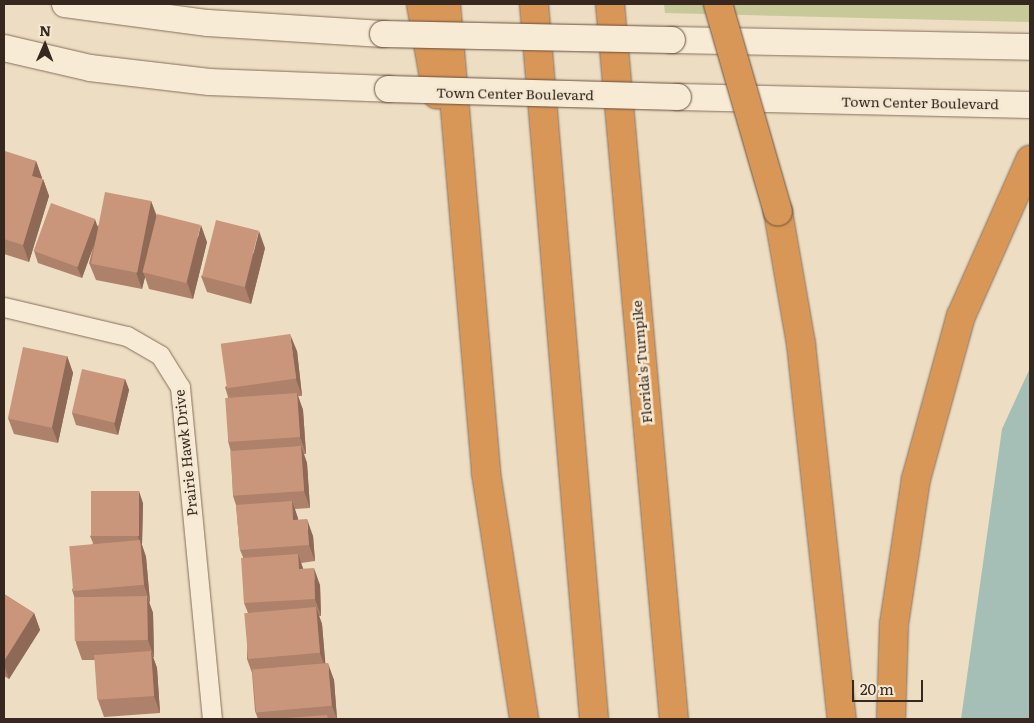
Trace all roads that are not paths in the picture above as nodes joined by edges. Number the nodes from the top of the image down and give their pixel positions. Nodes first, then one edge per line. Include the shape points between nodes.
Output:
1 (64, 4) edge
2 (421, 4) edge
3 (446, 4) edge
4 (534, 4) edge
5 (610, 4) edge
6 (718, 4) edge
7 (1030, 47) edge
8 (4, 48) edge
9 (1030, 105) edge
10 (1030, 160) edge
11 (464, 246) junction
12 (4, 307) edge
13 (212, 719) edge
14 (524, 719) edge
15 (594, 719) edge
16 (674, 719) edge
17 (842, 719) edge
18 (891, 719) edge

1 - 7 main road, bridge via 208,23 383,34
2 - 11 highway
3 - 11 highway
4 - 15 highway
5 - 16 highway, Florida's Turnpike
6 - 17 highway, bridge via 778,212 801,344
8 - 9 main road, Town Center Boulevard, bridge via 90,68 209,82
10 - 18 highway via 961,316 916,479 894,624
11 - 14 highway via 486,473
12 - 13 street, Prairie Hawk Drive via 127,336 160,355 180,387

